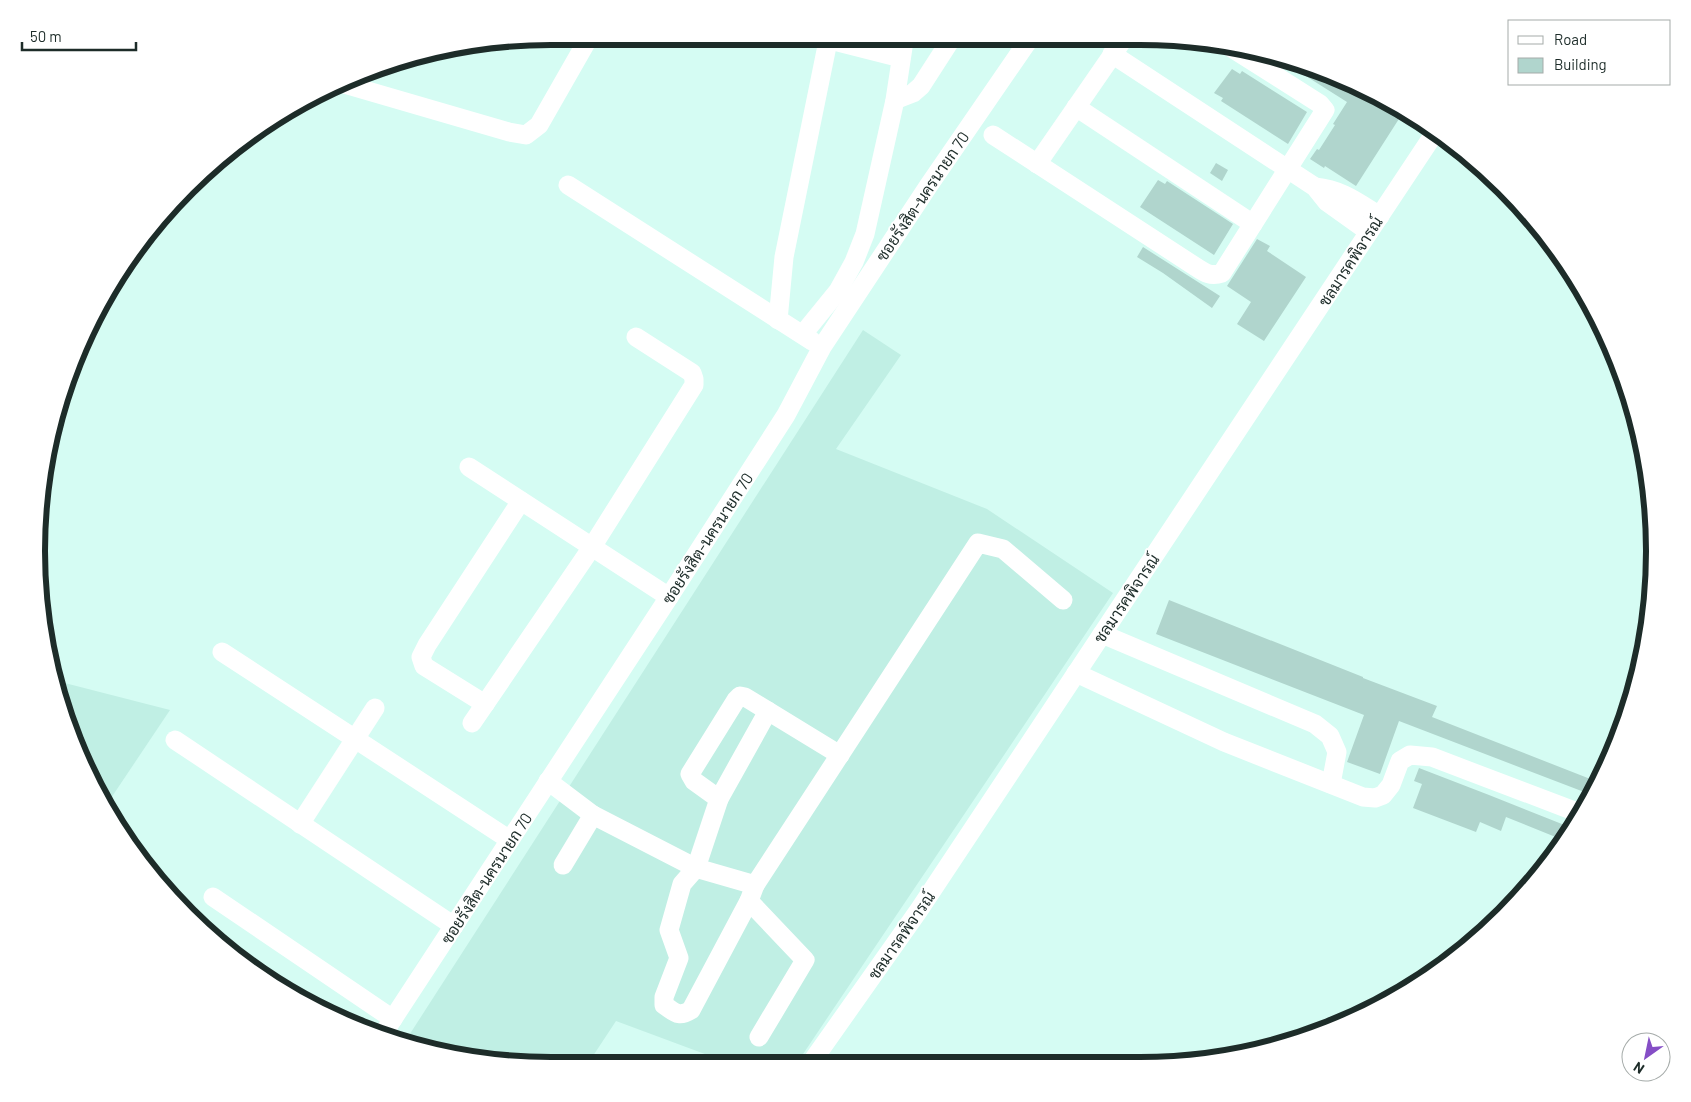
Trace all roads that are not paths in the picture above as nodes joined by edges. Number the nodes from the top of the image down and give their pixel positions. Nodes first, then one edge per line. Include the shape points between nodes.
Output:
1 (585, 45) edge
2 (827, 45) edge
3 (868, 45) edge
4 (947, 45) edge
5 (1025, 45) edge
6 (1117, 48) edge
7 (903, 49) edge
8 (1245, 56) edge
9 (352, 86) edge
10 (895, 100) junction
11 (1076, 107) junction
12 (993, 135) dead end
13 (1431, 138) edge
14 (1037, 164) junction
15 (1288, 169) junction
16 (568, 185) dead end
17 (1253, 224) junction
18 (1374, 224) junction
19 (778, 320) junction
20 (803, 334) junction
21 (636, 337) dead end
22 (822, 347) junction
23 (469, 467) dead end
24 (522, 501) junction
25 (592, 547) junction
26 (669, 597) junction
27 (1063, 600) dead end
28 (1102, 634) junction
29 (222, 652) dead end
30 (1076, 673) junction
31 (485, 704) junction
32 (375, 708) dead end
33 (768, 710) junction
34 (472, 723) dead end
35 (354, 738) junction
36 (175, 740) dead end
37 (840, 755) junction
38 (548, 781) junction
39 (1332, 784) junction
40 (719, 798) junction
41 (1574, 811) edge
42 (592, 815) junction
43 (300, 824) junction
44 (510, 840) junction
45 (563, 865) dead end
46 (696, 868) junction
47 (752, 893) junction
48 (213, 897) dead end
49 (454, 926) junction
50 (393, 1018) junction
51 (386, 1029) edge
52 (759, 1037) dead end
53 (816, 1057) edge

1 - 9 street via 539,125 526,135
2 - 19 street via 784,257
3 - 7 street
4 - 10 street via 921,86
5 - 22 street, ซอยรังสิต-นครนายก 70
6 - 11 street
6 - 15 street
7 - 10 street
8 - 15 street via 1325,110
10 - 20 street via 862,241 854,262 838,291
11 - 14 street
11 - 17 street
12 - 14 street
13 - 18 street, ชลมารคพิจารณ์
14 - 17 street via 1208,274 1222,273
15 - 17 street
15 - 18 street via 1315,187 1328,202
16 - 19 street
18 - 28 street, ชลมารคพิจารณ์
19 - 20 street
20 - 22 street
21 - 25 street via 692,373 694,385
22 - 26 street, ซอยรังสิต-นครนายก 70 via 786,415
23 - 24 street
24 - 25 street
24 - 31 street via 421,657 424,666
25 - 26 street
25 - 31 street
26 - 38 street, ซอยรังสิต-นครนายก 70
27 - 37 street via 1004,549 978,543
28 - 30 street, ชลมารคพิจารณ์
28 - 39 street via 1314,724 1330,736 1337,752
29 - 35 street
30 - 39 street via 1224,742
30 - 53 street, ชลมารคพิจารณ์ via 919,910
31 - 34 street
32 - 35 street
33 - 37 street
33 - 40 street
33 - 40 street via 740,696 690,774 694,781
35 - 43 street
35 - 44 street
36 - 43 street
37 - 47 street
38 - 42 street
38 - 44 street, ซอยรังสิต-นครนายก 70
39 - 41 street via 1363,797 1375,798 1383,795 1391,785 1400,761 1410,755 1432,757
40 - 46 street
42 - 45 street
42 - 46 street
43 - 49 street
44 - 49 street, ซอยรังสิต-นครนายก 70
46 - 47 street
46 - 47 street via 682,884 669,930 679,958 664,1005 679,1015 691,1010
47 - 52 street via 805,960
48 - 50 street
49 - 50 street, ซอยรังสิต-นครนายก 70
50 - 51 street, ซอยรังสิต-นครนายก 70

